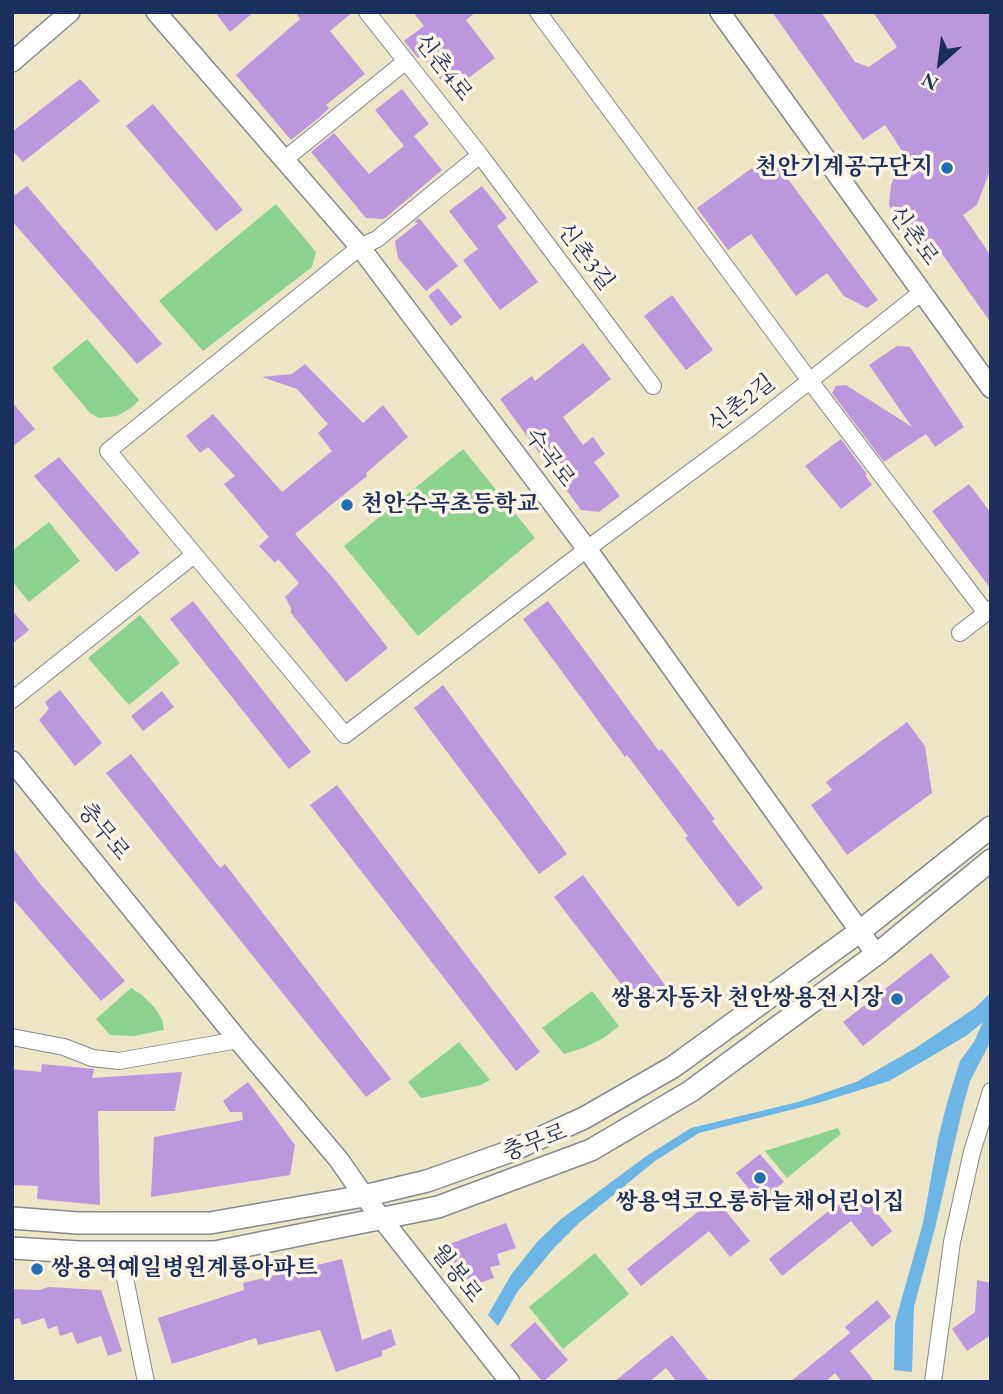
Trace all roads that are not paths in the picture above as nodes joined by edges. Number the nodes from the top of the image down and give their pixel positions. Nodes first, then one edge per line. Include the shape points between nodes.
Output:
1 (70, 12) edge
2 (156, 12) edge
3 (367, 12) edge
4 (538, 12) edge
5 (720, 12) edge
6 (406, 61) junction
7 (12, 62) edge
8 (480, 155) junction
9 (285, 159) junction
10 (360, 247) junction
11 (922, 292) junction
12 (810, 381) junction
13 (653, 386) dead end
14 (991, 388) edge
15 (587, 549) junction
16 (194, 555) junction
17 (988, 611) edge
18 (960, 633) dead end
19 (12, 701) edge
20 (12, 761) edge
21 (991, 827) edge
22 (991, 860) edge
23 (859, 932) junction
24 (876, 954) junction
25 (12, 1037) edge
26 (238, 1040) junction
27 (991, 1091) edge
28 (364, 1196) junction
29 (12, 1218) edge
30 (381, 1218) junction
31 (12, 1248) edge
32 (120, 1253) junction
33 (146, 1382) edge
34 (510, 1382) edge
35 (933, 1382) edge

1 - 7 street
2 - 9 street, 수곡로
3 - 6 street, 신촌4로
4 - 12 street
5 - 11 street, 신촌로
6 - 8 street, 신촌4로
6 - 9 street
8 - 10 street via 377,239
8 - 13 street, 신촌3길
9 - 10 street, 수곡로
10 - 15 street, 수곡로
10 - 16 street via 108,451
11 - 12 street, 신촌2길
11 - 14 street, 신촌로
12 - 15 street, 신촌2길
12 - 17 street
15 - 16 street, 신촌2길 via 345,735
15 - 23 street, 수곡로
16 - 19 street
17 - 18 street
20 - 26 street, 충무로
21 - 23 main road, 충무로
22 - 24 main road, 충무로
23 - 24 street, 수곡로
23 - 28 main road, 충무로 via 673,1067 584,1118 427,1181
24 - 30 main road, 충무로 via 691,1091 591,1150 438,1207
25 - 26 street via 119,1061
26 - 28 street, 충무로
27 - 35 street via 952,1242
28 - 29 main road, 충무로 via 209,1223
28 - 30 street, 월봉로
30 - 32 main road, 충무로 via 215,1252
30 - 34 street, 월봉로
31 - 32 main road, 충무로
32 - 33 street

